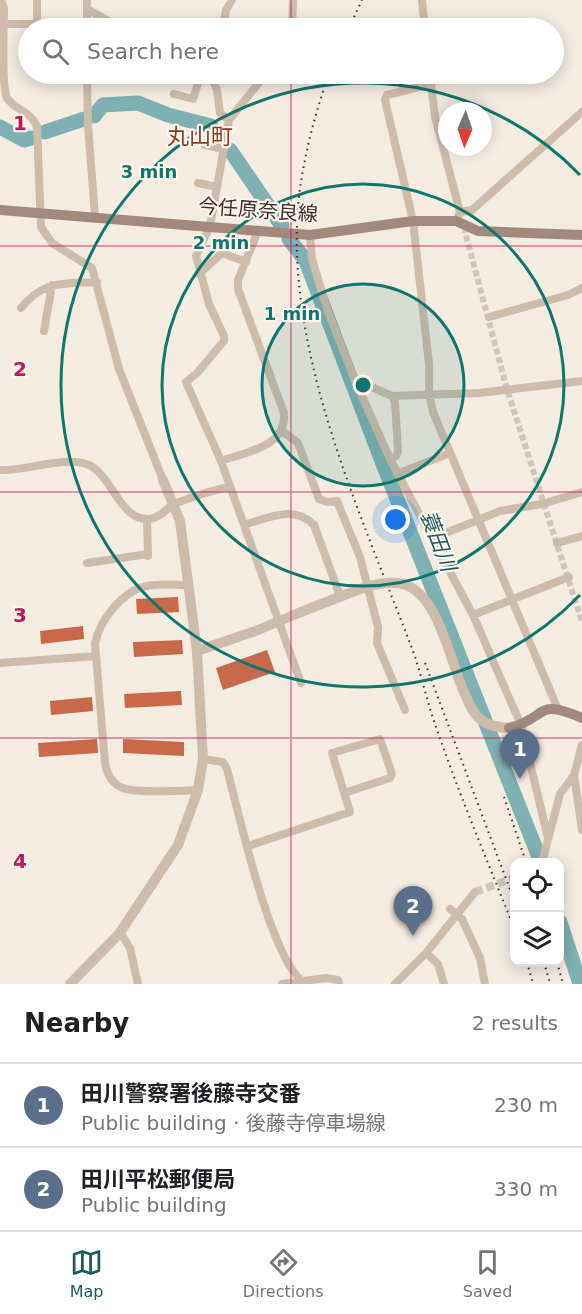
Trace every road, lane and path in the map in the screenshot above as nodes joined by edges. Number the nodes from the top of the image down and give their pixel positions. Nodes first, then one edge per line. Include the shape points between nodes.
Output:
1 (2, 0) edge
2 (38, 0) edge
3 (232, 0) edge
4 (293, 0) edge
5 (422, 0) edge
6 (87, 4) edge
7 (37, 18) edge
8 (107, 18) edge
9 (225, 18) edge
10 (292, 18) edge
11 (423, 18) edge
12 (4, 24) junction
13 (18, 24) edge
14 (87, 84) edge
15 (198, 84) edge
16 (213, 84) edge
17 (258, 84) edge
18 (431, 84) joint
19 (174, 94) dead end
20 (582, 112) edge
21 (230, 120) junction
22 (205, 145) dead end
23 (224, 148) junction
24 (198, 183) dead end
25 (217, 187) junction
26 (0, 210) edge
27 (39, 213) junction
28 (458, 216) junction
29 (95, 217) junction
30 (413, 221) junction
31 (210, 226) junction
32 (258, 231) junction
33 (310, 235) junction
34 (582, 235) edge
35 (246, 262) junction
36 (199, 274) junction
37 (97, 282) junction
38 (52, 285) junction
39 (582, 288) edge
40 (21, 308) dead end
41 (489, 317) dead end
42 (44, 331) dead end
43 (582, 381) edge
44 (356, 383) junction
45 (429, 393) junction
46 (392, 396) junction
47 (282, 432) junction
48 (450, 453) junction
49 (390, 459) junction
50 (221, 461) junction
51 (0, 470) edge
52 (397, 474) junction
53 (163, 480) joint
54 (229, 488) junction
55 (582, 492) edge
56 (174, 504) junction
57 (147, 519) junction
58 (477, 519) junction
59 (244, 525) junction
60 (582, 536) edge
61 (431, 539) junction
62 (557, 543) dead end
63 (87, 564) dead end
64 (569, 576) dead end
65 (189, 585) junction
66 (343, 595) junction
67 (512, 598) junction
68 (473, 615) junction
69 (196, 651) junction
70 (96, 656) junction
71 (0, 663) edge
72 (301, 683) dead end
73 (557, 707) junction
74 (405, 710) dead end
75 (582, 718) edge
76 (521, 725) junction
77 (509, 728) joint
78 (582, 745) edge
79 (203, 759) junction
80 (574, 775) junction
81 (198, 790) junction
82 (344, 793) junction
83 (582, 830) edge
84 (548, 838) junction
85 (248, 846) junction
86 (543, 858) edge
87 (475, 892) tunnel mouth
88 (449, 908) dead end
89 (120, 932) junction
90 (426, 953) junction
91 (302, 981) junction
92 (70, 984) edge
93 (138, 984) edge
94 (282, 984) edge
95 (339, 984) edge
96 (395, 984) edge
97 (444, 984) edge
98 (485, 984) edge

1 - 12 street
2 - 7 street
3 - 9 street
4 - 10 street
5 - 11 street
6 - 8 street
12 - 13 street
12 - 27 street via 5,93 37,126
14 - 29 street
15 - 19 street via 193,99
16 - 21 street via 220,113
17 - 21 street
18 - 28 street
18 - 30 street via 387,95 385,100
20 - 28 street via 472,210
21 - 23 street
22 - 23 street
23 - 25 street
24 - 25 street
25 - 31 street
26 - 27 main road, 今任原奈良線
27 - 29 main road, 今任原奈良線
27 - 37 street via 44,235 92,268
28 - 30 main road, 今任原奈良線
28 - 34 main road, 今任原奈良線 via 478,231
29 - 31 main road, 今任原奈良線
30 - 33 main road, 今任原奈良線
30 - 45 street
31 - 32 main road, 今任原奈良線
31 - 36 street via 196,256
32 - 33 main road, 今任原奈良線
32 - 35 street
33 - 44 street via 312,259 327,309
35 - 36 street via 222,253
35 - 47 street via 238,289 284,413
36 - 50 street via 224,341 186,382
37 - 38 street
37 - 53 street via 119,369
38 - 40 street via 33,293
38 - 42 street
39 - 41 street
43 - 45 street via 479,393
44 - 46 street
44 - 49 street
45 - 46 street
45 - 48 street
46 - 49 street via 398,451
47 - 50 street via 269,443
47 - 74 street via 298,443 319,499 337,501 360,557 378,627 377,643
48 - 52 street
48 - 58 street
49 - 52 street
50 - 54 street
51 - 57 street via 70,461 85,463 107,481 128,511
52 - 61 street
53 - 56 street
54 - 56 street
54 - 59 street
55 - 58 street
56 - 57 street via 158,517
56 - 65 street
57 - 63 street via 148,556
58 - 61 street
58 - 67 street
59 - 66 street via 296,512 306,517 314,525
59 - 72 street
60 - 62 street
61 - 68 street
64 - 67 street
65 - 69 street
65 - 70 street via 146,586 130,594 104,617 98,628
66 - 69 street, bridge
66 - 77 street, bridge via 379,584 398,583 423,595 478,718 485,724
67 - 68 street
67 - 73 street
68 - 76 street
69 - 79 street
70 - 71 street
70 - 81 street via 106,772 114,783 124,790
73 - 75 main road
73 - 76 main road via 538,713
76 - 77 main road
76 - 84 street
78 - 80 street
79 - 81 street
79 - 85 street via 223,762
80 - 83 street
80 - 84 street via 560,794
81 - 89 street via 178,845
82 - 82 street via 332,753 380,739 390,778
82 - 85 street via 350,812
84 - 86 street
85 - 91 street via 273,934
87 - 90 street
88 - 98 street, bridge via 462,919 480,958
89 - 92 street
89 - 93 street via 130,948
90 - 96 street
90 - 97 street via 438,964
91 - 94 street
91 - 95 street via 326,978 338,980

